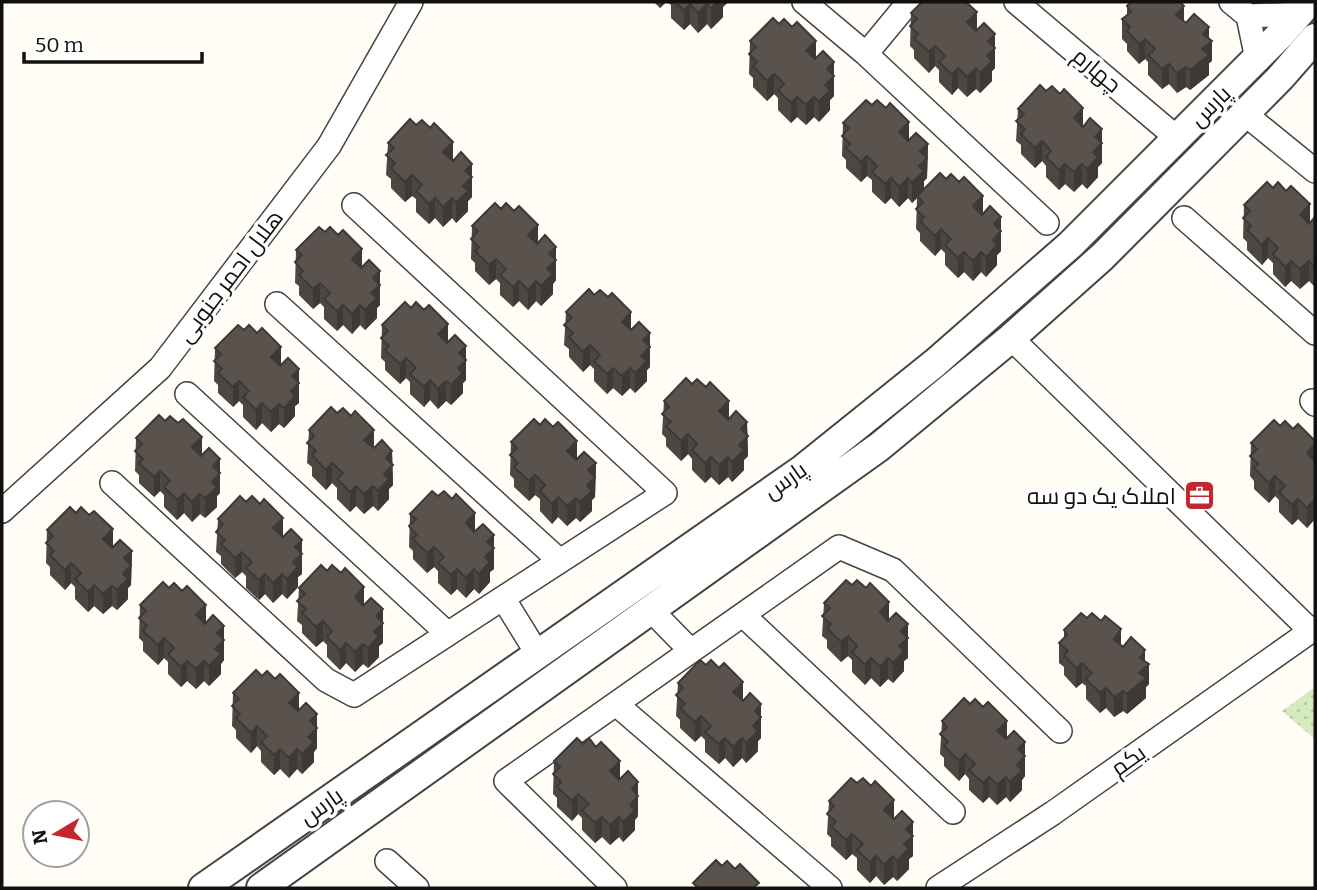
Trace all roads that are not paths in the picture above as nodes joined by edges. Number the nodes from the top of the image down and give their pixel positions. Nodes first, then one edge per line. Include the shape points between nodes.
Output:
1 (411, 2) edge
2 (804, 2) edge
3 (909, 2) edge
4 (1016, 2) edge
5 (1304, 8) edge
6 (1240, 9) edge
7 (1315, 38) edge
8 (866, 54) junction
9 (1257, 59) junction
10 (1245, 114) junction
11 (1177, 138) junction
12 (1315, 171) edge
13 (354, 205) dead end
14 (1184, 218) dead end
15 (1047, 223) dead end
16 (277, 304) dead end
17 (990, 316) junction
18 (1315, 333) edge
19 (1011, 338) junction
20 (187, 394) dead end
21 (112, 483) dead end
22 (2, 510) edge
23 (560, 561) junction
24 (503, 598) junction
25 (651, 610) junction
26 (743, 615) junction
27 (1313, 629) edge
28 (448, 634) junction
29 (691, 651) junction
30 (537, 653) junction
31 (616, 704) junction
32 (1060, 731) dead end
33 (953, 812) dead end
34 (387, 860) dead end
35 (203, 888) edge
36 (261, 888) edge
37 (417, 888) edge
38 (615, 888) edge
39 (831, 888) edge
40 (938, 888) edge

1 - 22 street, هلال احمر جنوبی via 329,146 160,368
2 - 8 street
3 - 8 street
4 - 11 street, چهارم
5 - 6 street
5 - 9 street, پارس
6 - 9 street
7 - 10 street, پارس
8 - 15 street
9 - 11 street, پارس
10 - 12 street
10 - 19 street, پارس via 1102,257
11 - 17 street, پارس via 1070,245
13 - 23 street via 665,493
14 - 18 street
16 - 23 street
17 - 19 street
17 - 30 street, پارس via 803,468
19 - 25 street, پارس via 879,447
19 - 27 street
20 - 28 street
21 - 28 street via 326,680 354,695
23 - 24 street
24 - 28 street
24 - 30 street
25 - 29 street
25 - 36 street, پارس
26 - 29 street
26 - 32 street via 839,547 893,570
26 - 33 street
27 - 40 street, یکم via 1053,813
29 - 31 street
30 - 35 street, پارس
31 - 38 street via 506,781
31 - 39 street
34 - 37 street

